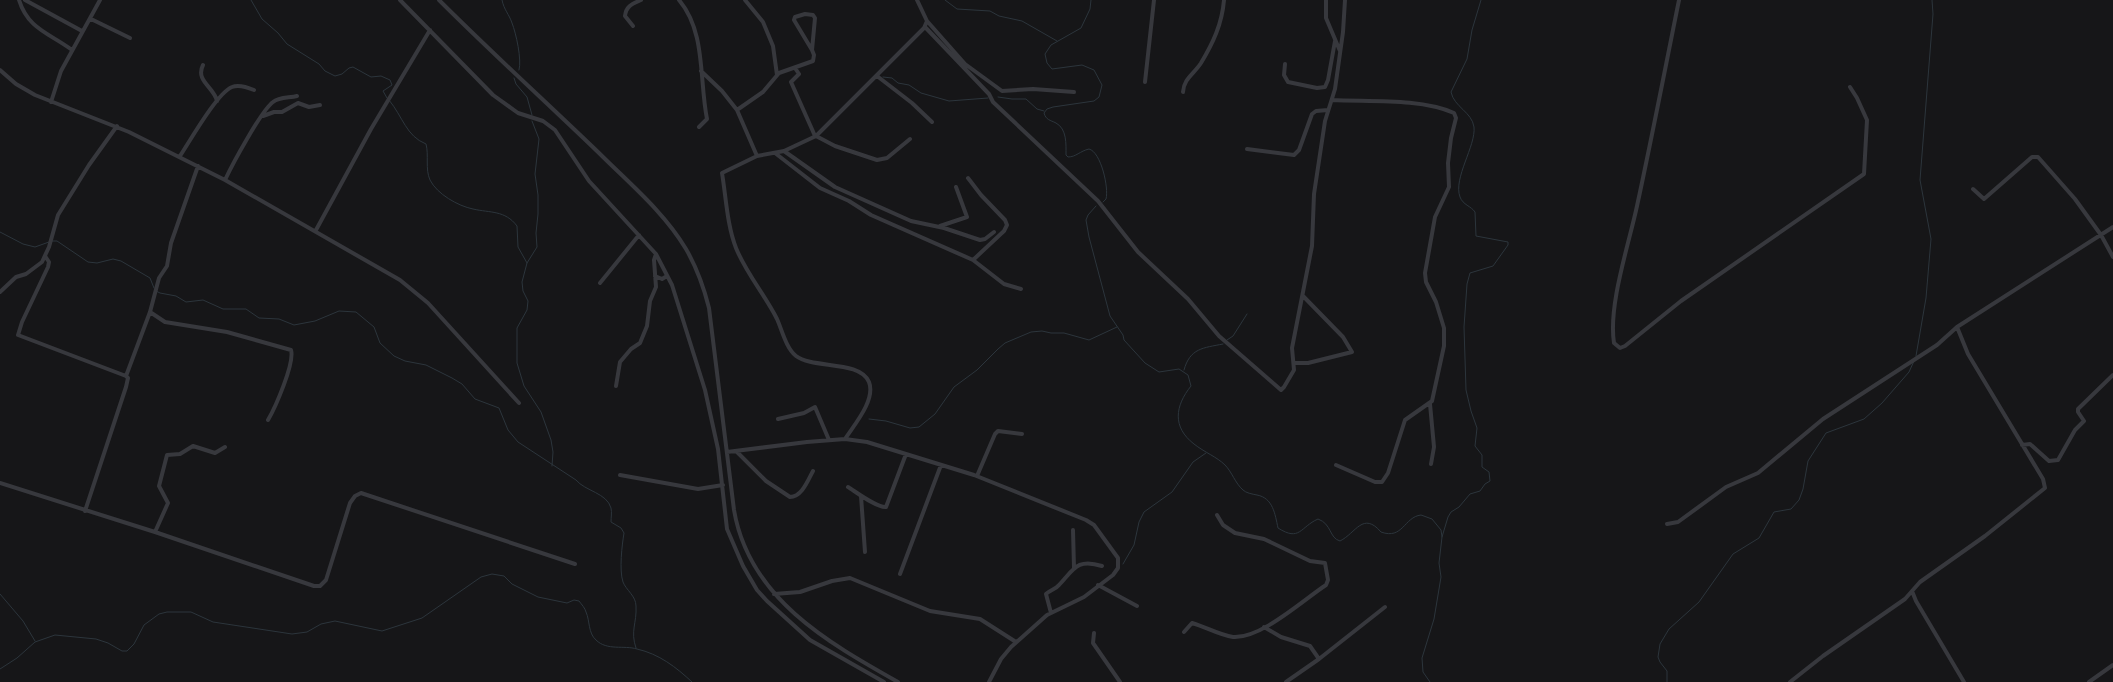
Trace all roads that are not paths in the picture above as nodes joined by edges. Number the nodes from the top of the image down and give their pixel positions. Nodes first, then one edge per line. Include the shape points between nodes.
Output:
1 (19, 0) edge
2 (25, 0) edge
3 (100, 0) edge
4 (400, 0) edge
5 (439, 0) edge
6 (641, 0) edge
7 (679, 0) edge
8 (745, 0) edge
9 (917, 0) edge
10 (1154, 0) edge
11 (1224, 0) edge
12 (1326, 0) edge
13 (1345, 0) edge
14 (1679, 0) edge
15 (91, 19) junction
16 (927, 21) junction
17 (633, 26) dead end
18 (925, 27) junction
19 (430, 30) junction
20 (82, 31) junction
21 (130, 38) dead end
22 (1335, 41) junction
23 (72, 50) junction
24 (812, 50) junction
25 (1340, 51) junction
26 (1285, 64) dead end
27 (204, 65) dead end
28 (795, 68) junction
29 (0, 70) edge
30 (701, 71) junction
31 (777, 75) junction
32 (877, 76) junction
33 (1145, 82) dead end
34 (1850, 88) dead end
35 (254, 90) dead end
36 (1074, 92) dead end
37 (1183, 92) dead end
38 (297, 96) dead end
39 (1332, 100) junction
40 (217, 101) junction
41 (51, 102) junction
42 (320, 105) dead end
43 (737, 110) junction
44 (1328, 110) junction
45 (262, 116) junction
46 (932, 122) dead end
47 (117, 126) junction
48 (699, 127) dead end
49 (816, 136) junction
50 (910, 139) dead end
51 (1247, 149) dead end
52 (784, 151) junction
53 (775, 153) junction
54 (180, 156) junction
55 (758, 156) junction
56 (198, 166) junction
57 (968, 178) dead end
58 (225, 180) junction
59 (956, 187) dead end
60 (1973, 189) dead end
61 (939, 226) junction
62 (2113, 227) edge
63 (316, 230) junction
64 (994, 232) dead end
65 (639, 235) junction
66 (2101, 235) junction
67 (656, 254) junction
68 (45, 256) junction
69 (2113, 257) edge
70 (973, 260) junction
71 (655, 276) junction
72 (668, 276) junction
73 (600, 283) dead end
74 (1021, 289) dead end
75 (0, 292) edge
76 (1303, 296) junction
77 (150, 312) junction
78 (1957, 327) junction
79 (1294, 363) junction
80 (2113, 375) edge
81 (126, 376) junction
82 (616, 386) dead end
83 (520, 404) dead end
84 (1430, 404) junction
85 (778, 419) dead end
86 (268, 420) dead end
87 (1022, 434) dead end
88 (845, 439) junction
89 (829, 440) junction
90 (2022, 445) junction
91 (226, 447) dead end
92 (727, 452) junction
93 (737, 452) junction
94 (906, 454) junction
95 (1431, 464) dead end
96 (941, 465) junction
97 (1336, 465) dead end
98 (813, 471) dead end
99 (620, 475) dead end
100 (977, 476) junction
101 (0, 483) edge
102 (723, 485) junction
103 (848, 487) dead end
104 (861, 496) junction
105 (85, 511) junction
106 (1218, 515) dead end
107 (1667, 524) dead end
108 (1072, 530) dead end
109 (155, 532) junction
110 (865, 552) dead end
111 (575, 564) dead end
112 (1102, 566) dead end
113 (1074, 568) junction
114 (900, 574) dead end
115 (1098, 585) junction
116 (1912, 591) junction
117 (774, 594) junction
118 (1137, 606) dead end
119 (1385, 607) dead end
120 (1050, 613) junction
121 (1264, 627) junction
122 (1184, 632) dead end
123 (1094, 634) dead end
124 (1016, 642) junction
125 (1319, 659) junction
126 (2113, 665) edge
127 (1962, 680) edge
128 (884, 682) edge
129 (898, 682) edge
130 (989, 682) edge
131 (1120, 682) edge
132 (1286, 682) edge
133 (1790, 682) edge
134 (2089, 682) edge

1 - 23 street via 26,17 33,25
2 - 20 street
3 - 15 street
4 - 19 street
5 - 92 street via 640,194 667,222 686,249 700,277 709,308
6 - 17 street via 629,6 626,11 625,16
7 - 30 street via 692,19
8 - 31 street via 763,22 773,46
9 - 16 street
10 - 33 street
11 - 37 street via 1222,19 1214,39 1200,64 1188,78
12 - 22 street via 1326,18
13 - 25 street
14 - 34 street via 1638,205 1616,300 1612,331 1614,343 1620,348 1681,301 1864,174 1867,120
15 - 20 street
15 - 21 street
16 - 18 street
16 - 36 street via 966,64 1002,91 1032,89
18 - 32 street
18 - 79 street via 989,94 993,102 1098,201 1138,252 1188,299 1229,345 1280,390 1293,373
19 - 63 street via 371,129
19 - 65 street via 504,103 518,113 547,123 556,130 589,181
20 - 23 street
22 - 25 street
22 - 26 street via 1325,87 1317,88 1288,82 1284,75
23 - 41 street via 57,80
24 - 24 street via 794,20 801,14 813,15 815,18
24 - 28 street via 813,61
25 - 39 street
27 - 40 street via 201,77
28 - 31 street
28 - 49 street via 799,74 791,82
29 - 41 street via 27,92
30 - 43 street
30 - 48 street via 707,118
31 - 43 street via 763,92
32 - 46 street
32 - 49 street
35 - 40 street via 241,86 231,87
38 - 45 street via 276,100
39 - 44 street
39 - 84 street via 1422,105 1456,114 1448,163 1449,187 1435,217 1425,273 1444,328 1442,355
40 - 54 street
41 - 47 street
42 - 45 street via 309,108 298,103 282,112
43 - 55 street
44 - 51 street via 1316,111 1310,116 1299,150 1294,155
44 - 76 street via 1314,194 1313,236
45 - 58 street
47 - 54 street
47 - 68 street via 58,215
49 - 50 street via 835,146 876,160 887,158
49 - 52 street
52 - 53 street
52 - 61 street via 835,187 911,221
53 - 55 street
53 - 70 street via 820,188 878,218
54 - 56 street
55 - 88 street via 722,173 733,240 795,356 853,370 867,378 868,398
56 - 58 street
56 - 77 street via 171,243 166,266 154,293
57 - 70 street via 1007,225 1004,231
58 - 63 street
59 - 61 street via 967,217
60 - 66 street via 1984,199 2032,157 2038,157 2075,199
61 - 64 street via 980,240
62 - 66 street
63 - 83 street via 412,288
65 - 67 street
65 - 73 street
66 - 69 street
66 - 78 street
67 - 71 street
67 - 72 street
68 - 75 street via 37,266 16,277
68 - 81 street via 48,267 18,335
70 - 74 street via 1004,284
71 - 72 street via 662,279
71 - 82 street via 656,288 650,300 642,340 620,362
72 - 102 street via 705,390
76 - 79 street via 1296,319 1292,348
76 - 79 street via 1343,337 1352,352 1308,363
77 - 81 street
77 - 86 street via 165,322 227,332 291,350 292,357 284,385
78 - 90 street via 1968,354
78 - 107 street via 1937,345 1823,419 1758,473 1726,487 1678,522
80 - 90 street via 2078,409 2084,421 2058,460 2049,461 2030,444
81 - 105 street via 126,387
84 - 95 street via 1434,447
84 - 97 street via 1406,420 1388,474 1382,482 1375,482
85 - 89 street via 804,413 815,407
87 - 100 street via 998,431
88 - 89 street
88 - 94 street via 867,442
89 - 93 street
90 - 116 street via 2046,484 2043,491 1925,578
91 - 109 street via 215,453 193,446 180,454 167,455 159,486 168,503
92 - 93 street
92 - 117 street via 734,510 740,533 750,559
93 - 98 street via 766,481 790,497 800,493
94 - 96 street
94 - 104 street via 886,507
96 - 100 street
96 - 114 street
99 - 102 street via 698,489
100 - 115 street via 1094,525 1119,561 1116,571
101 - 105 street
102 - 128 street via 727,529 757,590 810,640
103 - 104 street
104 - 110 street
105 - 109 street
106 - 121 street via 1223,525 1235,533 1264,539 1310,560 1322,562 1326,566 1326,585
108 - 113 street
109 - 111 street via 318,587 326,580 350,503 361,493
112 - 113 street via 1090,563
113 - 120 street via 1060,584 1046,594
115 - 118 street
115 - 120 street via 1084,597
116 - 127 street
116 - 133 street via 1906,600 1823,656
117 - 124 street via 800,592 850,578 930,611 980,619
117 - 129 street via 789,610 818,633
119 - 125 street
120 - 124 street
121 - 122 street via 1242,637 1224,635 1192,624
121 - 125 street via 1281,637 1310,646
123 - 131 street via 1093,643
124 - 130 street via 1001,659
125 - 132 street
126 - 134 street

